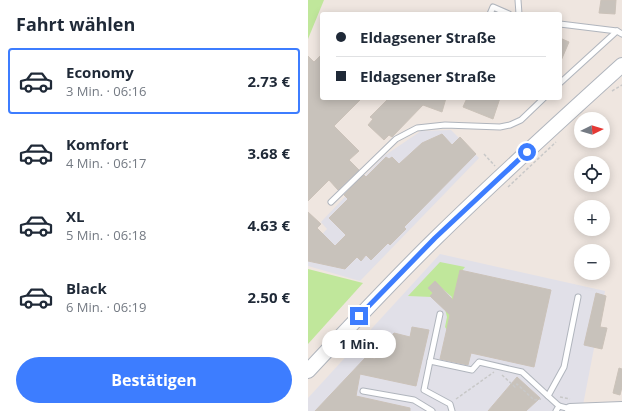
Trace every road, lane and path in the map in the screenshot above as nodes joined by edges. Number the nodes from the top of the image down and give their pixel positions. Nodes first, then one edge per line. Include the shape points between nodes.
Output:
1 (518, 0) edge
2 (491, 12) edge
3 (504, 12) edge
4 (519, 12) edge
5 (562, 24) edge
6 (620, 32) edge
7 (622, 65) edge
8 (562, 81) edge
9 (542, 100) edge
10 (331, 202) dead end
11 (578, 297) dead end
12 (440, 314) dead end
13 (430, 361) junction
14 (499, 369) junction
15 (308, 371) edge
16 (363, 391) dead end
17 (548, 396) junction
18 (534, 400) dead end
19 (450, 404) junction
20 (622, 407) edge
21 (558, 408) edge
22 (570, 409) joint
23 (432, 411) edge
24 (452, 411) edge

1 - 4 lane
2 - 3 lane via 493,7
5 - 6 lane
6 - 8 lane
7 - 15 main road via 435,238
9 - 10 lane via 521,120 510,125 445,125 417,128 396,139
11 - 17 lane via 564,367
12 - 13 lane
13 - 14 lane via 472,370 479,362
13 - 19 lane via 424,390
14 - 17 lane via 522,372
14 - 18 path via 515,387 518,384
14 - 19 path
16 - 23 lane via 414,400
17 - 21 lane
19 - 24 lane
20 - 22 street
21 - 22 lane

